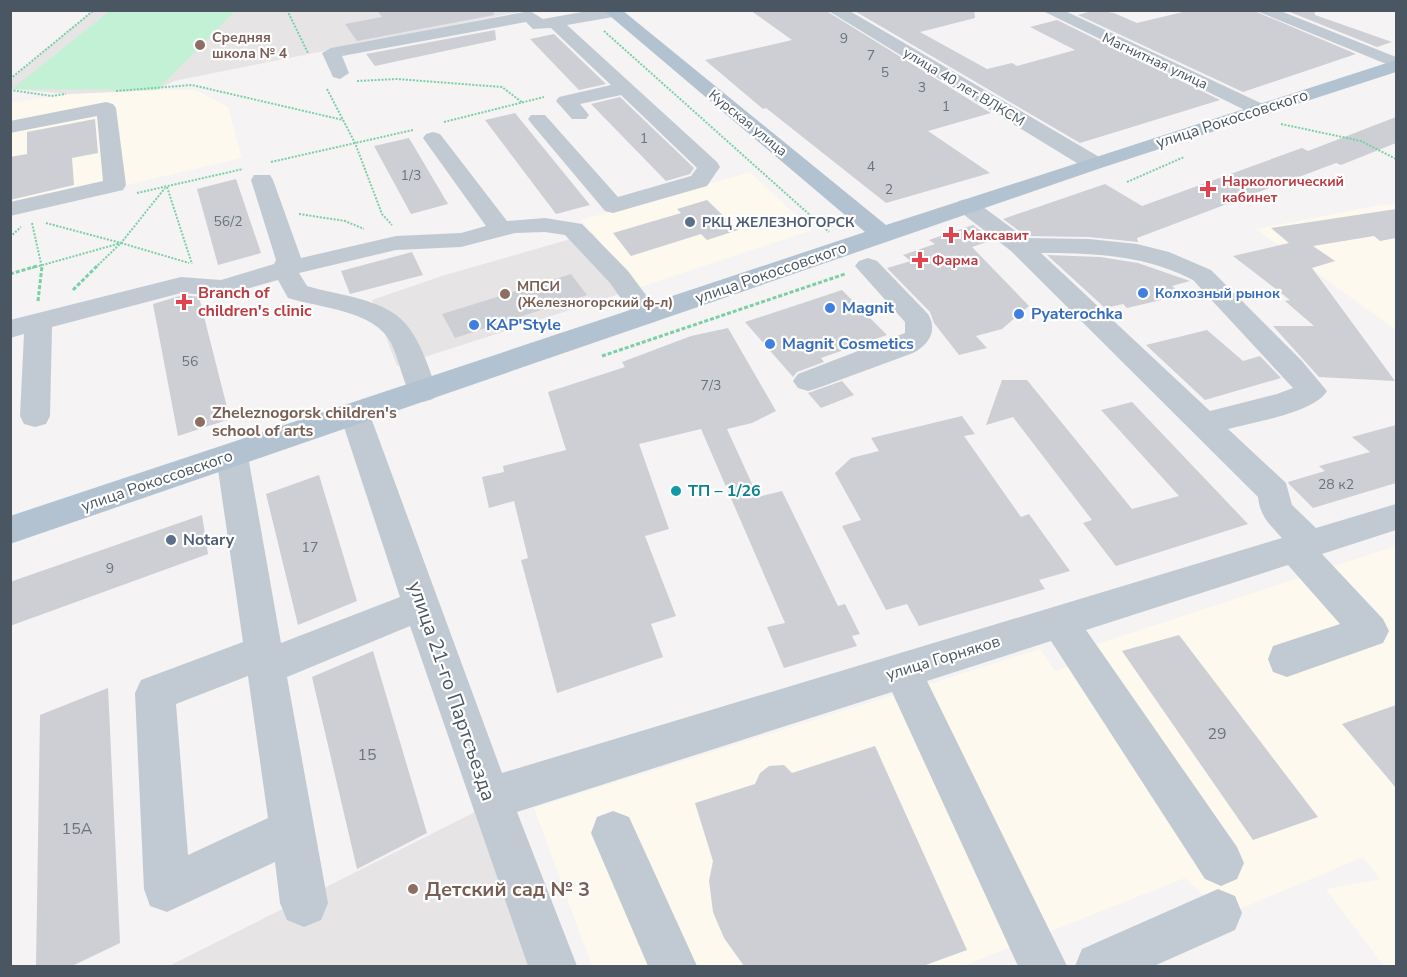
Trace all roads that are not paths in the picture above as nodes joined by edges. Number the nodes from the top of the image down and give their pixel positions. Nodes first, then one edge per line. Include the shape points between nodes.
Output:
1 (835, 10) edge
2 (1049, 10) edge
3 (1262, 10) edge
4 (612, 11) edge
5 (555, 23) junction
6 (1396, 65) edge
7 (343, 79) road end
8 (625, 88) junction
9 (1262, 111) junction
10 (579, 115) dead end
11 (538, 119) dead end
12 (10, 127) edge
13 (427, 131) road end
14 (1093, 163) junction
15 (258, 171) road end
16 (613, 206) junction
17 (967, 206) junction
18 (10, 210) edge
19 (537, 225) junction
20 (501, 230) junction
21 (884, 235) junction
22 (1019, 245) junction
23 (868, 266) road end
24 (284, 268) junction
25 (38, 314) junction
26 (647, 315) junction
27 (10, 329) edge
28 (808, 381) dead end
29 (423, 392) junction
30 (355, 415) junction
31 (35, 416) dead end
32 (1204, 424) junction
33 (232, 456) junction
34 (1396, 517) edge
35 (10, 530) edge
36 (1302, 546) junction
37 (421, 605) junction
38 (1060, 622) junction
39 (1287, 659) dead end
40 (265, 660) junction
41 (902, 671) junction
42 (490, 799) junction
43 (293, 830) junction
44 (613, 833) dead end
45 (1221, 863) dead end
46 (304, 903) dead end
47 (1218, 913) dead end
48 (552, 966) edge
49 (673, 966) edge
50 (1043, 966) edge
51 (1099, 966) edge

1 - 14 street, улица 40 лет ВЛКСМ
2 - 9 street, Магнитная улица
3 - 6 street
4 - 5 street
4 - 21 main road, Курская улица
5 - 7 street via 539,25 530,16 331,53
5 - 8 street
6 - 9 main road, улица Рокоссовского
8 - 10 street via 566,101
8 - 16 street via 709,166 699,181
9 - 14 main road, улица Рокоссовского
11 - 16 street
12 - 18 street via 106,108 115,185
13 - 20 street
14 - 17 main road, улица Рокоссовского
15 - 24 street via 289,260
16 - 19 street
17 - 21 main road, улица Рокоссовского
17 - 22 street
19 - 20 street
19 - 26 street via 573,229
20 - 24 street via 461,240 396,243
21 - 26 main road, улица Рокоссовского
22 - 32 street
22 - 32 street via 1092,246 1130,252 1171,261 1203,276 1285,358 1312,391 1285,403
23 - 28 street via 918,320 920,332 903,346
24 - 25 street via 221,288 181,285
24 - 29 street via 297,292 380,315 396,329
25 - 27 street
25 - 31 street
26 - 29 main road, улица Рокоссовского
29 - 30 main road, улица Рокоссовского
30 - 33 main road, улица Рокоссовского
30 - 37 street, улица 21-го Партсъезда
32 - 36 street via 1274,492 1276,510
33 - 35 main road, улица Рокоссовского
33 - 40 street
34 - 36 street, улица Горняков
36 - 38 street, улица Горняков
36 - 39 street via 1370,631
37 - 40 street
37 - 42 street, улица 21-го Партсъезда
38 - 41 street, улица Горняков
38 - 45 street
40 - 43 street
40 - 43 street via 155,693 167,889
41 - 42 street, улица Горняков
41 - 50 street
42 - 48 street, улица 21-го Партсъезда
43 - 46 street
44 - 49 street
47 - 51 street

